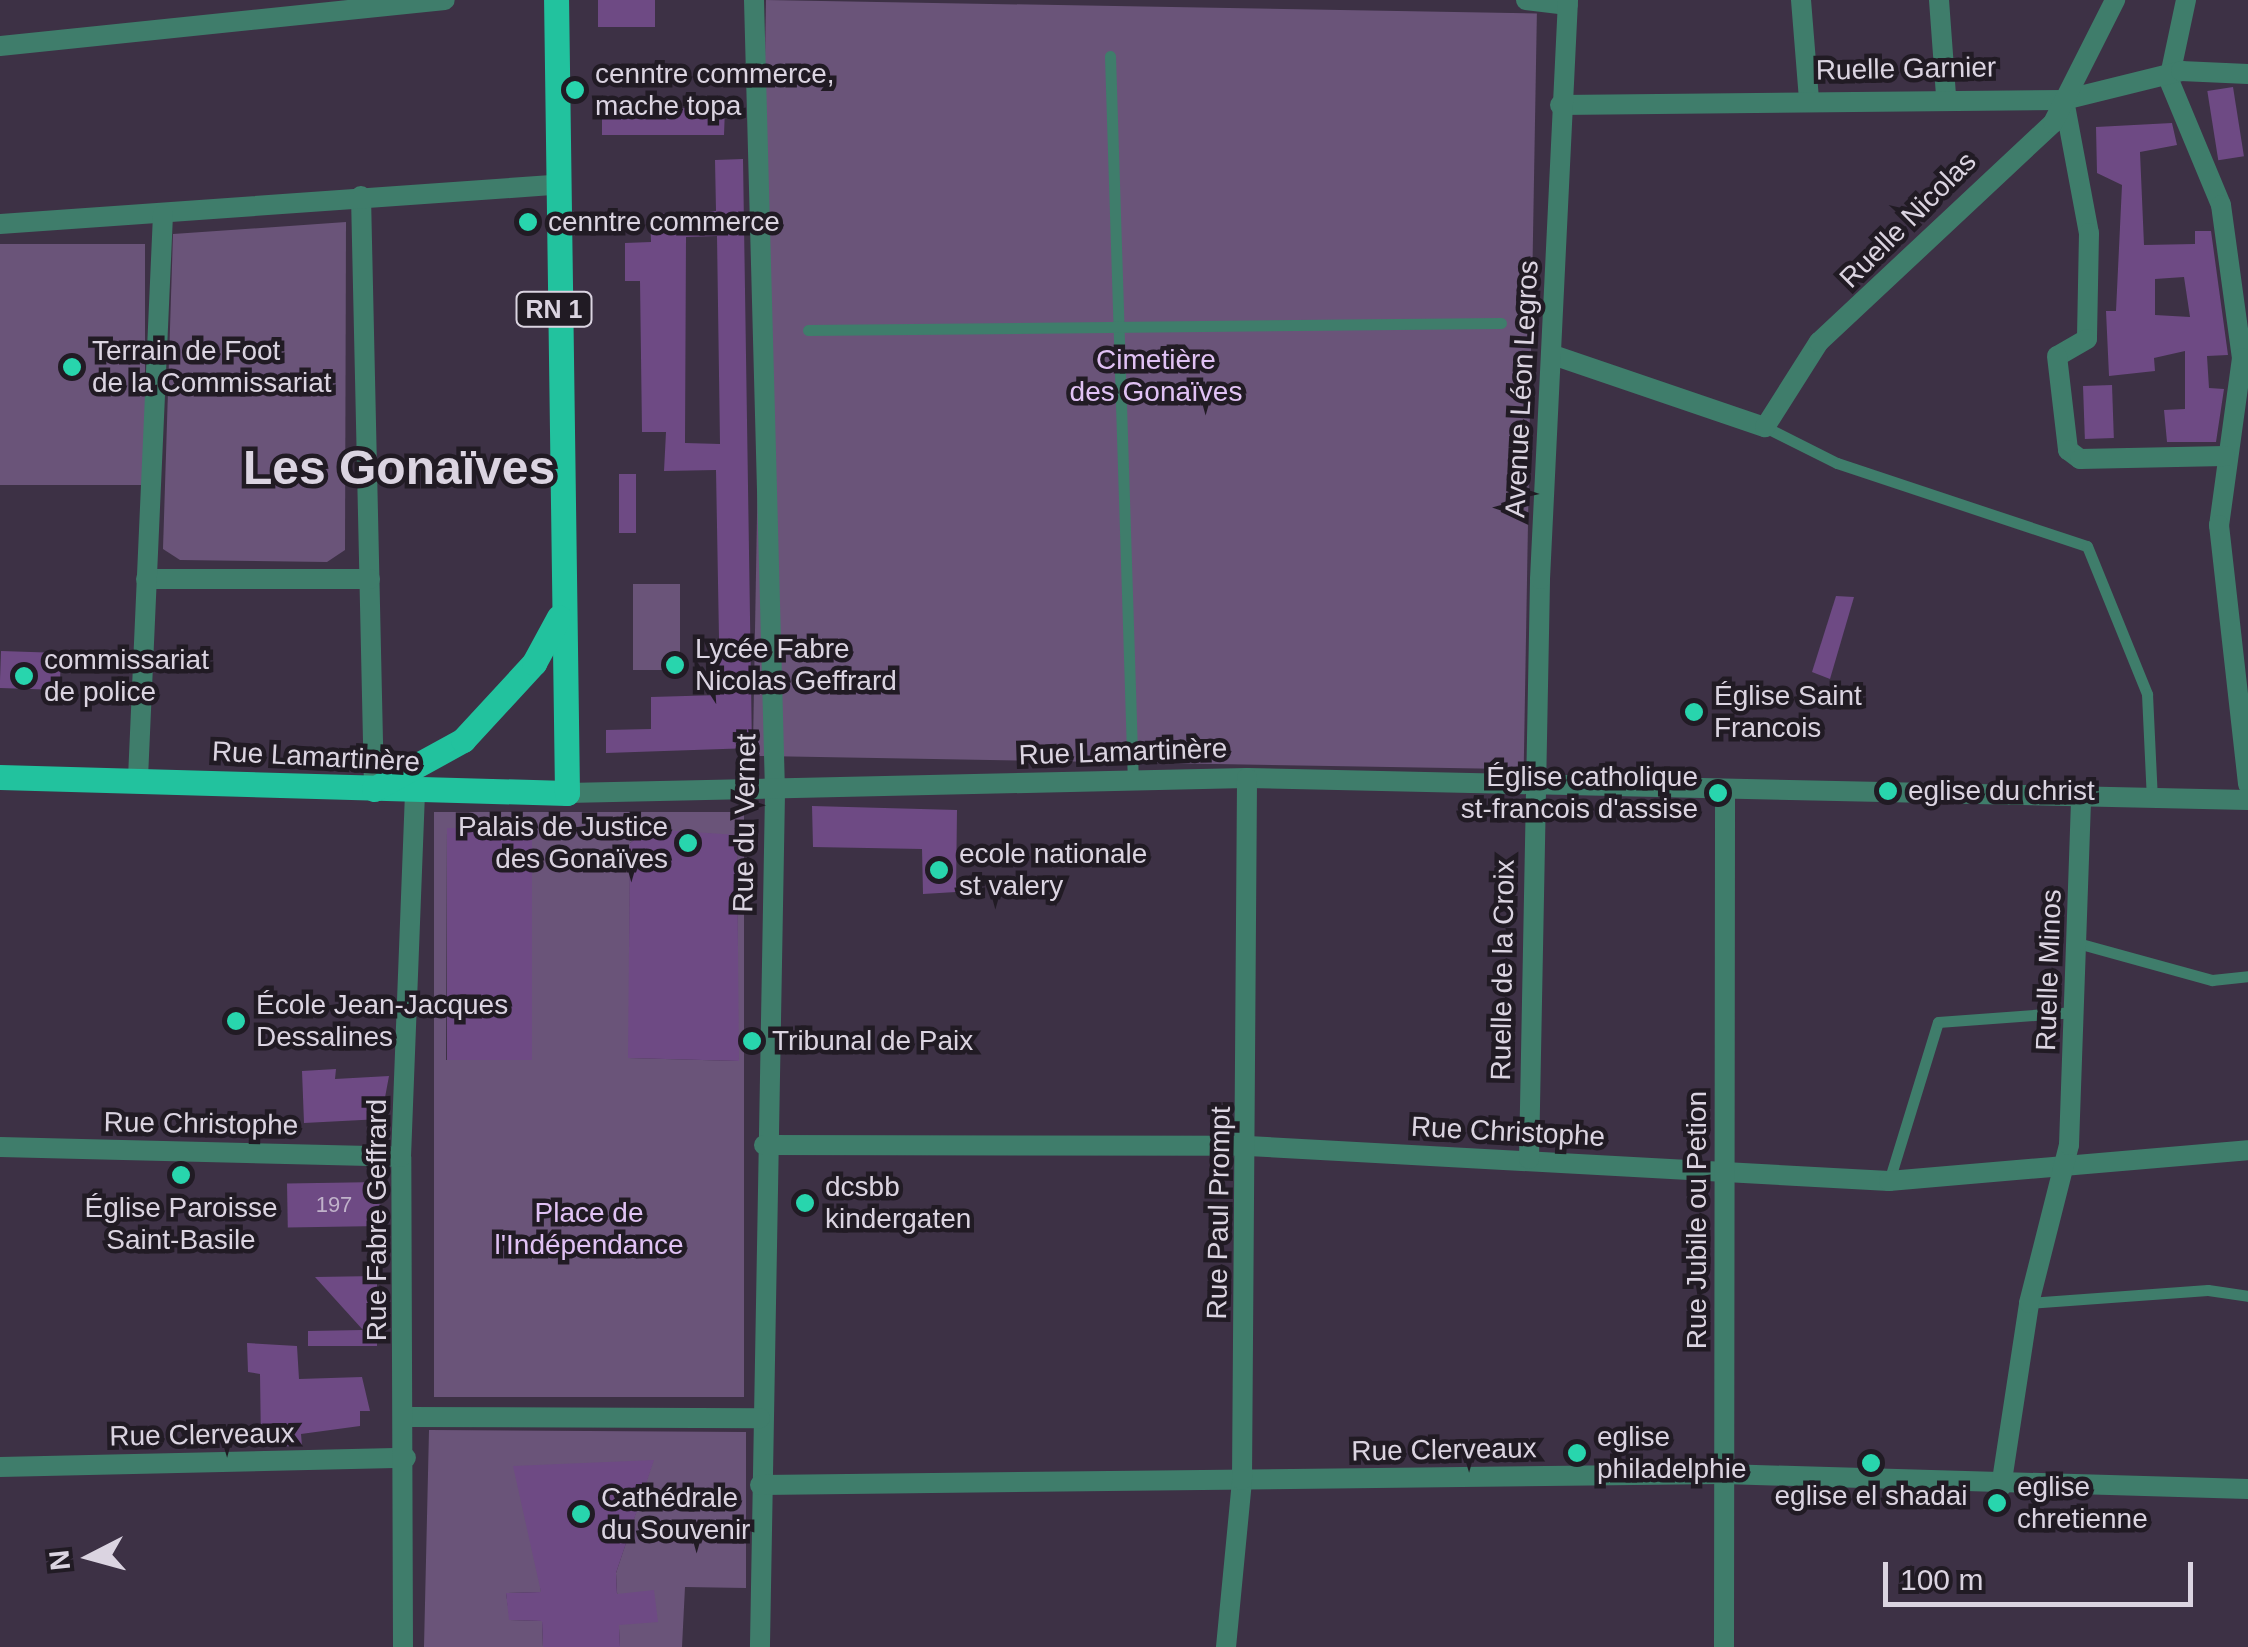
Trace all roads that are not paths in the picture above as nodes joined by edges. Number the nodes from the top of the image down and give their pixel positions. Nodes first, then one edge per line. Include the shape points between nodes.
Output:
1 (445, 0) edge
2 (556, 0) edge
3 (754, 0) edge
4 (1526, 0) edge
5 (1801, 0) edge
6 (1938, 0) edge
7 (2115, 0) edge
8 (2186, 0) edge
9 (1568, 2) edge
10 (0, 46) edge
11 (1110, 56) dead end
12 (2248, 74) edge
13 (2169, 80) junction
14 (1946, 96) junction
15 (1809, 98) junction
16 (2064, 100) junction
17 (1560, 105) junction
18 (552, 185) junction
19 (361, 196) junction
20 (163, 214) junction
21 (0, 224) edge
22 (1501, 323) dead end
23 (1119, 329) junction
24 (808, 330) dead end
25 (1553, 355) junction
26 (2245, 358) edge
27 (1765, 426) junction
28 (2225, 456) junction
29 (146, 579) junction
30 (370, 579) junction
31 (559, 617) junction
32 (0, 777) edge
33 (138, 778) junction
34 (1247, 778) junction
35 (1533, 781) junction
36 (1134, 782) junction
37 (2248, 784) edge
38 (374, 789) junction
39 (776, 792) junction
40 (414, 793) junction
41 (567, 793) junction
42 (1725, 794) junction
43 (2080, 798) junction
44 (2152, 800) junction
45 (2248, 800) edge
46 (2081, 944) junction
47 (2248, 976) edge
48 (2076, 1012) junction
49 (764, 1145) junction
50 (1248, 1146) junction
51 (0, 1147) edge
52 (2248, 1150) edge
53 (401, 1157) junction
54 (1529, 1159) junction
55 (2058, 1167) junction
56 (1724, 1172) junction
57 (1889, 1182) junction
58 (2248, 1296) edge
59 (2029, 1303) junction
60 (406, 1417) junction
61 (760, 1418) junction
62 (406, 1458) junction
63 (0, 1468) edge
64 (1723, 1474) junction
65 (1242, 1480) junction
66 (760, 1485) junction
67 (2001, 1487) junction
68 (2248, 1490) edge
69 (403, 1647) edge
70 (760, 1647) edge
71 (1226, 1647) edge
72 (1724, 1647) edge

1 - 10 street
2 - 18 main road, RN 1
3 - 39 street, Rue du Vernet
4 - 9 street
5 - 15 street
6 - 14 street
7 - 16 street, Ruelle Nicolas
8 - 13 street
9 - 17 street, Avenue Léon Legros
11 - 23 lane
12 - 13 street, Ruelle Garnier via 2181,71
13 - 16 street, Ruelle Garnier
13 - 26 street via 2222,205
14 - 15 street, Ruelle Garnier
14 - 16 street, Ruelle Garnier
15 - 17 street, Ruelle Garnier
16 - 27 street, Ruelle Nicolas via 2053,123 1819,342
16 - 28 street via 2089,233 2087,339 2057,356 2068,450 2080,459
17 - 25 street, Avenue Léon Legros
18 - 19 street
18 - 31 main road, RN 1
19 - 20 street
19 - 30 street
20 - 21 street
20 - 29 street
22 - 23 lane
23 - 24 lane
23 - 36 lane
25 - 27 street
25 - 35 street, Avenue Léon Legros
26 - 28 street
27 - 44 lane via 1836,462 2087,546 2148,694
28 - 37 street via 2218,525
29 - 30 street
29 - 33 street
30 - 38 street
31 - 38 main road, RN 1 via 534,663 463,740
31 - 41 main road, RN 1
32 - 33 main road, Rue Lamartinère
33 - 38 main road, Rue Lamartinère
34 - 35 street, Rue Lamartinère
34 - 36 street, Rue Lamartinère
34 - 50 street, Rue Paul Prompt
35 - 42 street, Rue Lamartinère
35 - 54 street, Ruelle de la Croix
36 - 39 street, Rue Lamartinère
38 - 40 main road, Rue Lamartinère
39 - 41 street, Rue Lamartinère
39 - 49 street, Rue du Vernet
40 - 41 main road, Rue Lamartinère
40 - 53 street, Rue Fabre Geffrard
42 - 43 street, Rue Lamartinère
42 - 56 street, Rue Jubile ou Petion
43 - 44 street, Rue Lamartinère
43 - 46 street, Ruelle Minos
44 - 45 street, Rue Lamartinère
46 - 47 lane via 2212,980
46 - 48 street, Ruelle Minos
48 - 55 street, Ruelle Minos via 2069,1144
48 - 57 lane via 1938,1022
49 - 50 street, Rue Christophe
49 - 61 street, Rue du Vernet
50 - 54 street, Rue Christophe
50 - 65 street, Rue Paul Prompt
51 - 53 street, Rue Christophe
52 - 55 street, Rue Christophe
53 - 60 street, Rue Fabre Geffrard
54 - 56 street, Rue Christophe
55 - 57 street, Rue Christophe
55 - 59 street
56 - 57 street, Rue Christophe
56 - 64 street, Rue Jubile ou Petion
58 - 59 lane via 2208,1290
59 - 67 street
60 - 61 street
60 - 62 street, Rue Fabre Geffrard
61 - 66 street, Rue du Vernet
62 - 63 street, Rue Clerveaux
62 - 69 street, Rue Fabre Geffrard
64 - 65 street, Rue Clerveaux
64 - 67 street, Rue Clerveaux
64 - 72 street, Rue Jubile ou Petion
65 - 66 street, Rue Clerveaux
65 - 71 street, Rue Paul Prompt
66 - 70 street, Rue du Vernet
67 - 68 street, Rue Clerveaux

